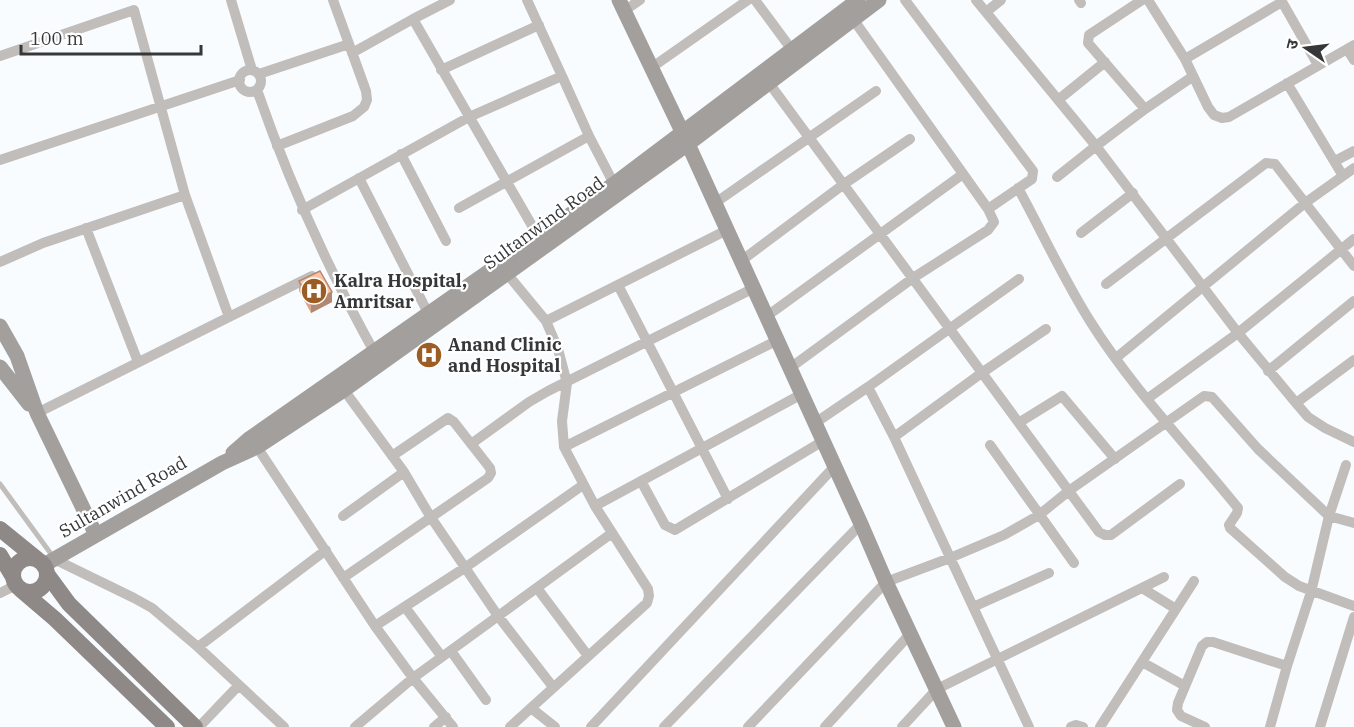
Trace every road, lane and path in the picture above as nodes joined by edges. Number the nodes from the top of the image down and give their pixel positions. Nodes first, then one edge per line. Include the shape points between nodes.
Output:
1 (231, 0) edge
2 (333, 0) edge
3 (450, 0) edge
4 (527, 0) edge
5 (640, 0) edge
6 (748, 0) edge
7 (755, 0) edge
8 (858, 0) edge
9 (879, 0) edge
10 (905, 0) edge
11 (976, 0) edge
12 (1001, 0) edge
13 (1142, 0) edge
14 (1148, 0) edge
15 (1282, 1) edge
16 (132, 5) edge
17 (622, 6) edge
18 (986, 12) junction
19 (413, 19) junction
20 (853, 19) junction
21 (538, 25) junction
22 (1351, 47) edge
23 (351, 48) junction
24 (792, 50) junction
25 (0, 56) edge
26 (1185, 59) junction
27 (1354, 60) edge
28 (1105, 63) junction
29 (1318, 65) junction
30 (651, 68) junction
31 (441, 70) junction
32 (255, 72) junction
33 (562, 76) junction
34 (1192, 77) junction
35 (240, 80) junction
36 (769, 83) junction
37 (1287, 83) junction
38 (257, 90) junction
39 (876, 91) dead end
40 (1058, 100) junction
41 (161, 107) junction
42 (1145, 109) junction
43 (469, 117) junction
44 (589, 136) junction
45 (686, 138) junction
46 (809, 138) junction
47 (910, 138) dead end
48 (277, 146) junction
49 (1096, 146) junction
50 (1354, 151) edge
51 (401, 154) junction
52 (0, 160) edge
53 (1335, 161) junction
54 (1354, 168) edge
55 (963, 174) junction
56 (1343, 176) junction
57 (1057, 177) dead end
58 (358, 178) junction
59 (506, 181) junction
60 (614, 184) junction
61 (844, 184) junction
62 (1018, 188) junction
63 (1133, 193) junction
64 (185, 195) junction
65 (715, 203) junction
66 (1305, 203) junction
67 (459, 208) dead end
68 (987, 209) junction
69 (302, 210) junction
70 (86, 228) junction
71 (727, 230) junction
72 (880, 233) junction
73 (1081, 233) dead end
74 (538, 236) junction
75 (1167, 238) junction
76 (1354, 239) edge
77 (446, 241) dead end
78 (1341, 249) junction
79 (741, 261) junction
80 (0, 262) edge
81 (1354, 266) edge
82 (329, 268) junction
83 (503, 269) junction
84 (913, 278) junction
85 (1019, 279) dead end
86 (1106, 284) dead end
87 (618, 285) junction
88 (1204, 286) junction
89 (754, 288) junction
90 (1354, 301) edge
91 (428, 313) junction
92 (767, 316) junction
93 (229, 318) junction
94 (546, 321) junction
95 (0, 326) edge
96 (950, 328) junction
97 (1046, 329) dead end
98 (1238, 333) junction
99 (778, 340) junction
100 (647, 342) junction
101 (377, 358) junction
102 (1116, 358) junction
103 (1354, 360) edge
104 (138, 362) junction
105 (0, 367) edge
106 (790, 368) junction
107 (1268, 371) junction
108 (983, 372) junction
109 (567, 382) junction
110 (868, 387) junction
111 (344, 390) junction
112 (673, 393) junction
113 (802, 394) junction
114 (1147, 399) junction
115 (1296, 403) junction
116 (37, 413) junction
117 (1020, 422) junction
118 (1166, 422) junction
119 (815, 423) junction
120 (894, 437) junction
121 (824, 441) junction
122 (1354, 442) edge
123 (471, 444) junction
124 (990, 445) dead end
125 (257, 447) junction
126 (564, 447) junction
127 (701, 448) junction
128 (392, 456) junction
129 (1115, 459) junction
130 (222, 463) junction
131 (1346, 465) dead end
132 (835, 466) junction
133 (404, 472) junction
134 (641, 481) junction
135 (1180, 483) dead end
136 (0, 484) edge
137 (583, 485) junction
138 (1070, 490) junction
139 (728, 499) junction
140 (595, 506) junction
141 (1039, 515) junction
142 (343, 516) dead end
143 (430, 516) junction
144 (1329, 516) junction
145 (1354, 523) edge
146 (861, 524) junction
147 (0, 529) edge
148 (612, 533) junction
149 (96, 535) junction
150 (326, 550) junction
151 (0, 555) edge
152 (950, 558) junction
153 (1074, 563) dead end
154 (46, 564) junction
155 (466, 567) junction
156 (1049, 573) dead end
157 (1164, 577) dead end
158 (343, 578) junction
159 (1194, 581) dead end
160 (886, 582) junction
161 (16, 584) junction
162 (537, 588) junction
163 (1142, 588) junction
164 (1311, 592) junction
165 (0, 593) edge
166 (1354, 606) edge
167 (405, 607) junction
168 (972, 607) junction
169 (1176, 609) junction
170 (498, 616) junction
171 (1354, 617) edge
172 (375, 626) junction
173 (911, 633) junction
174 (198, 647) junction
175 (447, 654) junction
176 (588, 656) junction
177 (998, 658) junction
178 (1142, 662) junction
179 (1287, 666) junction
180 (413, 678) junction
181 (239, 685) junction
182 (1185, 686) junction
183 (553, 687) junction
184 (937, 689) junction
185 (486, 700) dead end
186 (531, 708) junction
187 (446, 717) junction
188 (167, 727) edge
189 (197, 727) edge
190 (284, 727) edge
191 (355, 727) edge
192 (434, 727) edge
193 (453, 727) edge
194 (510, 727) edge
195 (555, 727) edge
196 (591, 727) edge
197 (664, 727) edge
198 (748, 727) edge
199 (825, 727) edge
200 (902, 727) edge
201 (954, 727) edge
202 (1029, 727) edge
203 (1071, 727) edge
204 (1083, 727) edge
205 (1100, 727) edge
206 (1205, 727) edge
207 (1270, 727) edge
208 (1320, 727) edge

1 - 32 street
2 - 23 street
3 - 19 street
4 - 21 street
5 - 17 street
6 - 30 street
7 - 24 street
8 - 24 main road, Sultanwind Road
9 - 20 main road, Sultanwind Road
10 - 62 street via 1033,171 1032,179
11 - 18 street
12 - 18 street
13 - 28 street via 1089,35 1088,43
14 - 26 street
15 - 26 street
15 - 29 street
16 - 25 street
16 - 41 street
17 - 30 main road
18 - 40 street
19 - 23 street
19 - 31 street
20 - 36 main road, Sultanwind Road
20 - 55 street
21 - 31 street
21 - 33 street
22 - 27 street
22 - 29 street
23 - 32 street
23 - 48 street via 366,91 364,107 353,116
24 - 45 main road, Sultanwind Road
26 - 34 street
28 - 40 street
28 - 42 street
29 - 37 street
30 - 45 main road
31 - 43 street
32 - 35 street via 244,72
32 - 38 street via 261,82
33 - 43 street
33 - 44 street
34 - 37 street via 1208,107 1222,118
34 - 42 street
35 - 38 street via 245,90
35 - 41 street
36 - 45 main road, Sultanwind Road
36 - 46 street
37 - 53 street
38 - 48 street
39 - 46 street
40 - 49 street
41 - 52 street
41 - 64 street
42 - 49 street
43 - 51 street
43 - 59 street
44 - 59 street
44 - 60 street
45 - 60 main road, Sultanwind Road
45 - 65 main road
45 - 83 main road, Sultanwind Road
46 - 61 street
46 - 65 street
47 - 61 street
48 - 69 street
49 - 57 street
49 - 63 street
50 - 53 street
51 - 58 street
51 - 77 street
53 - 56 street
54 - 56 street
55 - 68 street
55 - 72 street
56 - 66 street
58 - 69 street
58 - 91 street
59 - 67 street
59 - 74 street
60 - 74 main road, Sultanwind Road
61 - 72 street
61 - 79 street
62 - 68 street
62 - 102 street via 1068,283
63 - 73 street
63 - 75 street
64 - 70 street
64 - 93 street
65 - 71 main road
66 - 75 street via 1275,164 1266,163
66 - 78 street
66 - 88 street
68 - 84 street via 993,226
69 - 82 street
70 - 80 street
70 - 104 street
71 - 79 main road
71 - 87 street
72 - 84 street
72 - 92 street
74 - 83 main road, Sultanwind Road
75 - 86 street
75 - 88 street
76 - 78 street
78 - 81 street
78 - 98 street
79 - 89 main road
82 - 93 street
82 - 101 street
83 - 91 main road, Sultanwind Road
83 - 94 street
83 - 101 main road, Sultanwind Road
84 - 96 street
84 - 106 street
85 - 96 street
87 - 94 street
87 - 100 street
88 - 98 street
88 - 102 street
89 - 92 main road
89 - 100 street
90 - 107 street
91 - 101 main road, Sultanwind Road
92 - 99 main road
93 - 104 street
94 - 109 street
95 - 116 main road via 17,356
96 - 108 street
96 - 110 street
97 - 108 street
98 - 107 street
98 - 114 street
99 - 106 main road
99 - 112 street
100 - 109 street
100 - 112 street
101 - 111 main road, Sultanwind Road
101 - 130 main road, Sultanwind Road via 249,439
102 - 114 street
103 - 115 street
104 - 116 street
105 - 116 main road
106 - 113 main road
107 - 115 street
108 - 117 street
108 - 120 street
109 - 123 street via 529,402
109 - 126 street via 562,421
110 - 119 street
110 - 120 street
111 - 125 main road, Sultanwind Road
111 - 128 street
112 - 126 street
112 - 127 street
113 - 119 main road
113 - 127 street
114 - 118 street
115 - 122 street via 1308,417
116 - 149 main road
117 - 129 street via 1062,396
117 - 138 street
118 - 129 street
118 - 144 street via 1204,396 1212,397 1258,449
118 - 164 street via 1238,508 1230,528 1285,577
119 - 121 main road
120 - 152 street
121 - 132 main road
121 - 139 street
123 - 128 street via 448,418
123 - 143 street via 491,473
124 - 141 street
125 - 130 main road, Sultanwind Road
125 - 150 street
126 - 137 street
127 - 134 street
127 - 139 street
128 - 133 street
129 - 138 street
130 - 149 main road, Sultanwind Road
131 - 144 street
132 - 146 main road
132 - 196 street
133 - 142 street
133 - 143 street
134 - 139 street via 665,525 675,530
134 - 140 street
135 - 138 street via 1111,535 1099,532
136 - 154 lane
137 - 140 street
137 - 155 street
138 - 141 street
140 - 148 street
141 - 152 street
141 - 153 street
143 - 155 street
143 - 158 street
144 - 145 street
144 - 164 street
146 - 160 main road
146 - 197 street
147 - 154 main road
148 - 162 street
148 - 176 street via 649,596 647,603
149 - 154 main road, Sultanwind Road
150 - 158 street
150 - 174 street
151 - 161 main road
152 - 160 street
152 - 168 street
154 - 161 main road via 24,559 18,563 14,570
154 - 161 main road via 46,582 36,591 29,592
154 - 174 street via 143,603
154 - 189 main road via 69,604
155 - 167 street
155 - 170 street
156 - 168 street
157 - 163 street
158 - 172 street
159 - 169 street
160 - 173 main road
160 - 198 street
161 - 165 street
161 - 188 main road
162 - 170 street
162 - 176 street
163 - 169 street
163 - 177 street
164 - 166 street
164 - 179 street
167 - 172 street
167 - 175 street
168 - 177 street
169 - 178 street
170 - 175 street
170 - 183 street
171 - 208 street
172 - 180 street
173 - 184 main road
173 - 199 street
174 - 181 street
175 - 180 street
175 - 185 street
176 - 183 street
177 - 184 street
177 - 202 street
178 - 182 street
178 - 205 street
179 - 182 street via 1207,642
179 - 207 street
180 - 187 street
180 - 191 street
181 - 189 street
181 - 190 street
182 - 206 street via 1177,710 1181,716
183 - 186 street
184 - 200 street
184 - 201 main road
186 - 194 street
186 - 195 street
187 - 192 street
187 - 193 street
203 - 204 street

